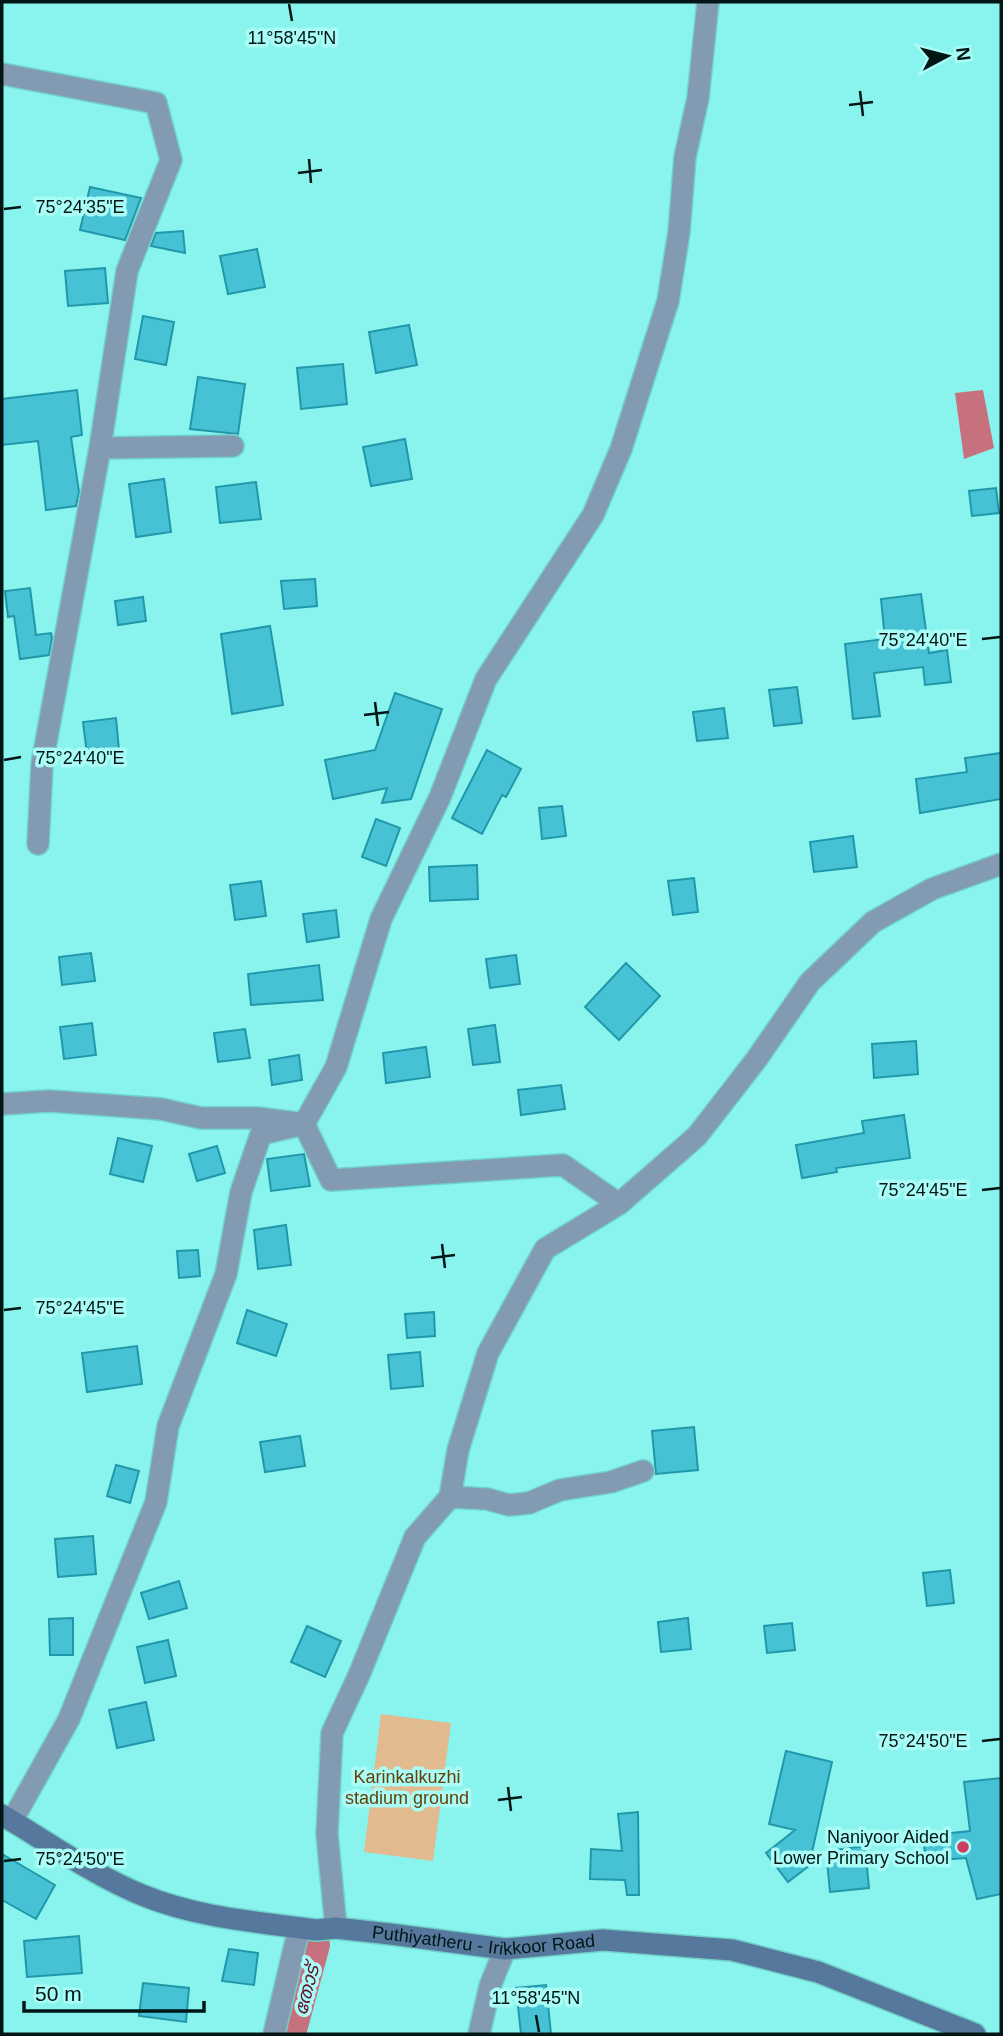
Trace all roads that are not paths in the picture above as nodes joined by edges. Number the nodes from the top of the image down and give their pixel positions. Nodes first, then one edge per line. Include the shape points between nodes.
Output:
1 (708, 2) edge
2 (2, 74) edge
3 (233, 446) dead end
4 (100, 448) junction
5 (37, 844) dead end
6 (1001, 864) edge
7 (2, 1104) edge
8 (304, 1124) junction
9 (619, 1204) junction
10 (643, 1471) dead end
11 (450, 1497) junction
12 (7, 1818) edge
13 (299, 1928) junction
14 (336, 1928) junction
15 (505, 1949) junction
16 (274, 2034) edge
17 (479, 2034) edge
18 (975, 2034) edge

1 - 8 street via 668,301 621,449 593,515 486,679 440,797 381,919 336,1067
2 - 4 street via 156,103 159,114 171,160 127,271
3 - 4 street
4 - 5 street via 42,764
6 - 9 street via 932,889 873,922 810,982 697,1136
7 - 8 street via 49,1101
8 - 9 street via 331,1180 563,1165
8 - 12 street via 261,1134 241,1192 226,1274 168,1426 156,1502 69,1719
9 - 11 street via 545,1249 488,1353 458,1450
10 - 11 street via 509,1506 487,1499
11 - 14 street via 415,1537 331,1733 327,1834
12 - 13 main road, Puthiyatheru - Irikkoor Road via 142,1895 198,1913
13 - 14 main road, Puthiyatheru - Irikkoor Road
13 - 16 street
14 - 15 main road, Puthiyatheru - Irikkoor Road
15 - 17 street via 490,1986
15 - 18 main road, Puthiyatheru - Irikkoor Road via 603,1940 732,1950 818,1972

